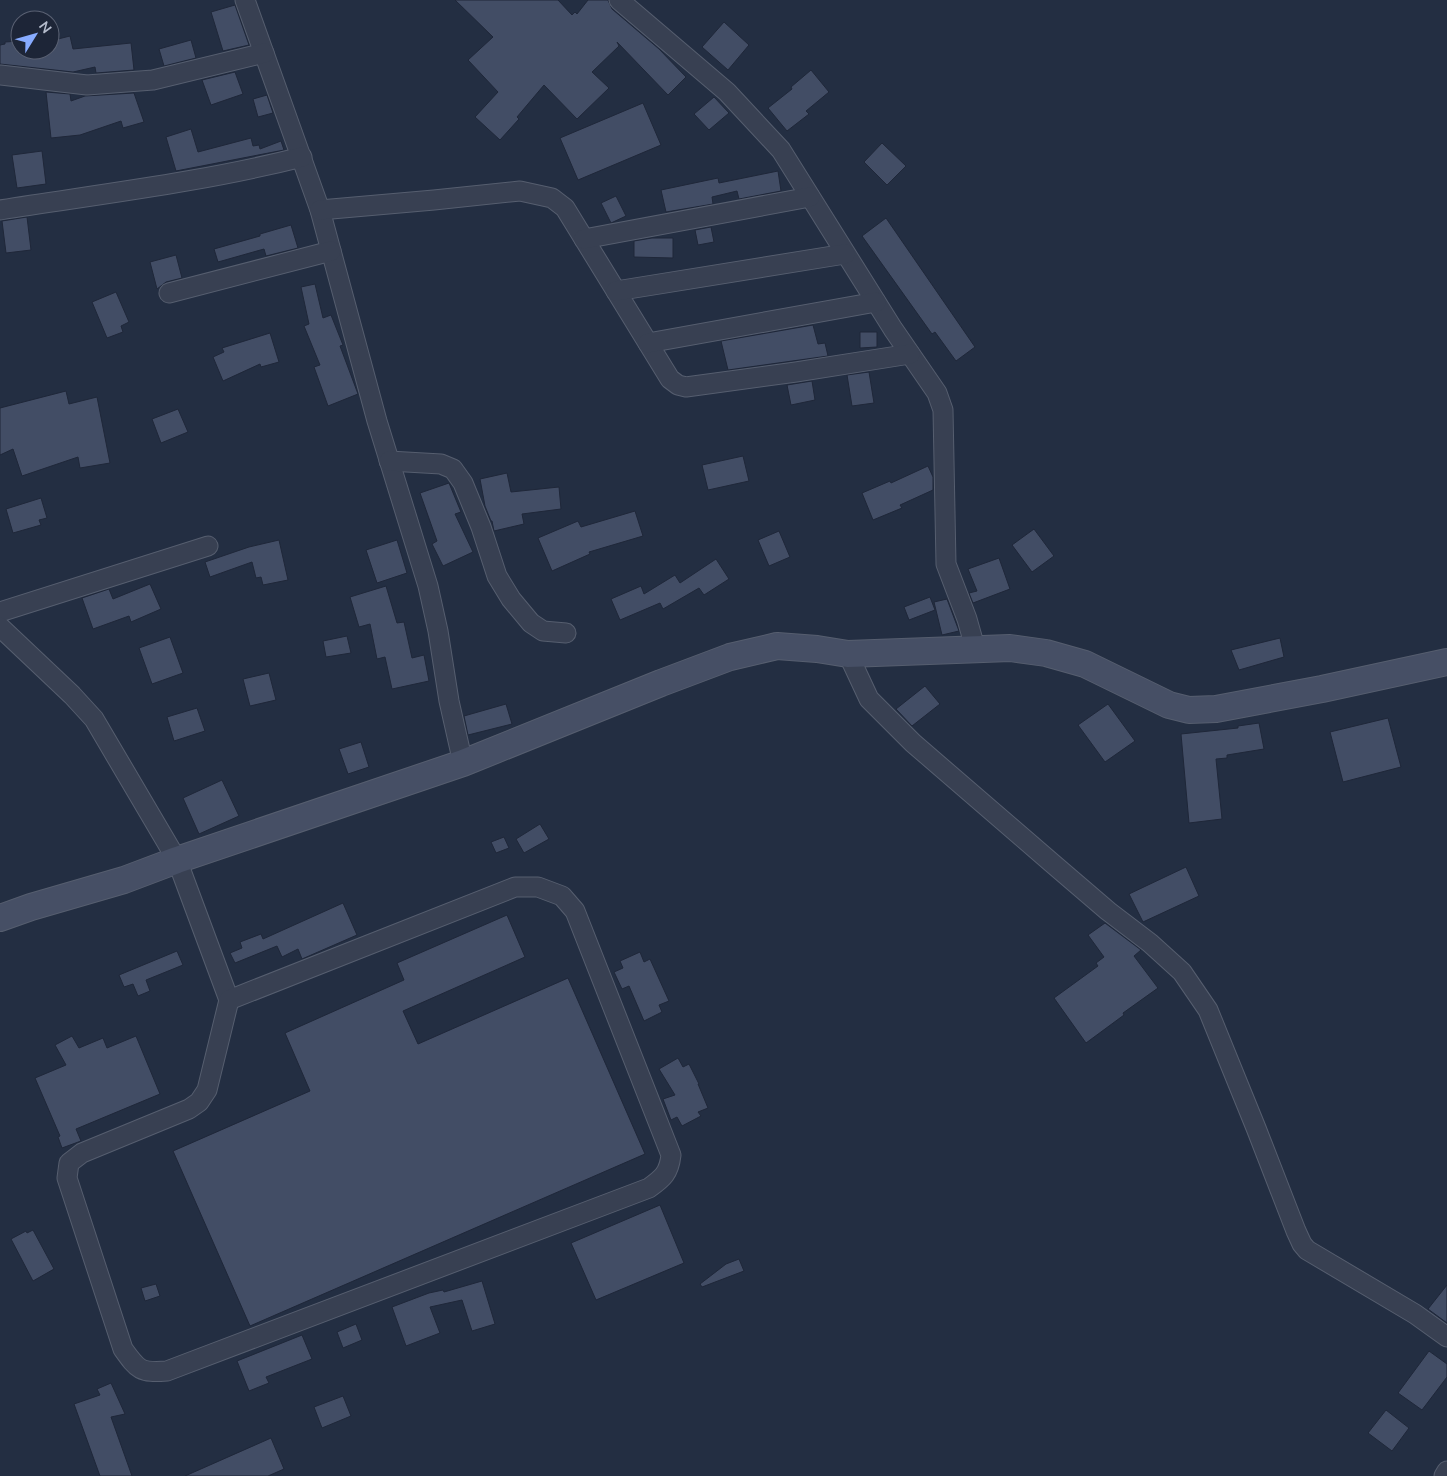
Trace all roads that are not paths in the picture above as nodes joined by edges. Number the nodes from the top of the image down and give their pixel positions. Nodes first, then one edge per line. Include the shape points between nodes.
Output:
1 (245, 0) edge
2 (618, 0) edge
3 (264, 53) junction
4 (0, 75) edge
5 (302, 157) junction
6 (810, 197) junction
7 (0, 210) edge
8 (320, 210) junction
9 (584, 239) junction
10 (331, 251) junction
11 (845, 254) junction
12 (616, 291) junction
13 (169, 293) dead end
14 (876, 302) junction
15 (648, 343) junction
16 (910, 354) junction
17 (389, 461) junction
18 (208, 546) dead end
19 (0, 612) edge
20 (0, 627) edge
21 (566, 633) dead end
22 (976, 651) junction
23 (848, 654) junction
24 (1447, 662) edge
25 (463, 763) junction
26 (177, 860) junction
27 (0, 918) edge
28 (229, 1000) junction
29 (1447, 1337) edge
30 (1447, 1472) edge
31 (1444, 1476) edge

1 - 3 street
2 - 6 street via 727,92 780,150
3 - 4 street via 153,80 87,85
3 - 5 street
5 - 7 street via 233,173
5 - 8 street
6 - 9 street
6 - 11 street
8 - 9 street via 520,191 552,198 565,208
8 - 10 street
9 - 12 street
10 - 13 street
10 - 17 street
11 - 12 street
11 - 14 street
12 - 15 street
14 - 15 street
14 - 16 street
15 - 16 street via 670,379 686,386
16 - 22 street via 937,393 943,410 946,564
17 - 21 street via 441,464 454,469 481,527 497,576 511,599 531,623 543,631
17 - 25 street via 428,586 448,701
18 - 19 street
20 - 26 street via 94,719
22 - 23 main road
22 - 24 main road via 1010,648 1085,664 1169,705 1189,710 1322,689
23 - 25 main road via 777,646 730,658
23 - 29 street via 869,699 913,742 1182,972 1208,1010 1296,1231 1307,1250
25 - 26 main road
26 - 27 main road via 124,880
26 - 28 street
28 - 28 street via 206,1090 199,1102 82,1153 69,1163 67,1178 122,1349 136,1367 149,1372 166,1372 649,1188 670,1167 671,1155 575,911 562,896 538,887 515,887
30 - 31 street

